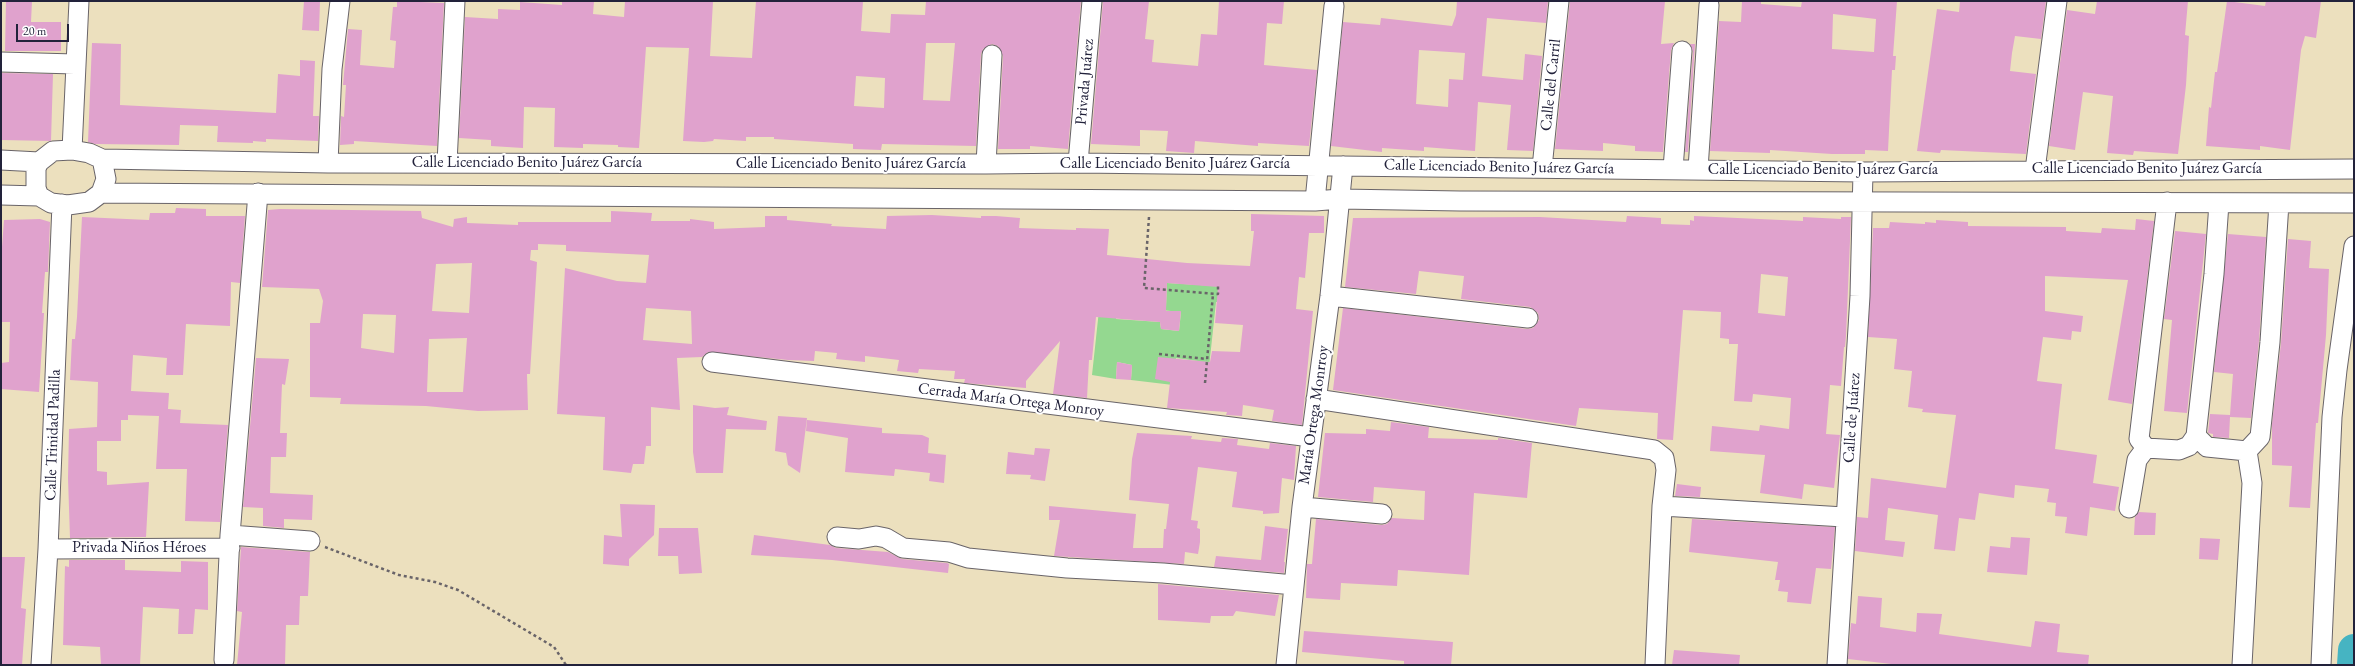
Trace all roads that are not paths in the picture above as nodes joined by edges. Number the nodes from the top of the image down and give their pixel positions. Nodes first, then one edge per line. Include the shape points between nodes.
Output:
1 (79, 1) edge
2 (340, 1) edge
3 (455, 1) edge
4 (1092, 1) edge
5 (1559, 1) edge
6 (2057, 1) edge
7 (1709, 5) dead end
8 (1334, 6) dead end
9 (1682, 51) dead end
10 (992, 55) dead end
11 (1, 62) edge
12 (76, 64) junction
13 (72, 150) junction
14 (1, 160) edge
15 (102, 160) junction
16 (39, 162) junction
17 (328, 163) junction
18 (447, 163) junction
19 (591, 163) junction
20 (1078, 163) junction
21 (986, 164) junction
22 (1318, 165) junction
23 (1343, 166) junction
24 (1542, 168) junction
25 (2354, 168) edge
26 (1673, 169) junction
27 (1698, 169) junction
28 (2035, 170) junction
29 (1863, 172) junction
30 (101, 192) junction
31 (258, 193) junction
32 (591, 194) junction
33 (1, 195) edge
34 (39, 196) junction
35 (1340, 199) junction
36 (1315, 200) junction
37 (1862, 202) junction
38 (2167, 202) junction
39 (2219, 203) junction
40 (2279, 203) junction
41 (2354, 203) edge
42 (62, 204) junction
43 (2354, 246) edge
44 (1330, 296) junction
45 (1528, 318) dead end
46 (712, 362) dead end
47 (1316, 399) junction
48 (2196, 436) junction
49 (1310, 437) junction
50 (2146, 448) junction
51 (2247, 451) junction
52 (1662, 506) junction
53 (1302, 507) junction
54 (2129, 508) dead end
55 (1382, 514) dead end
56 (1844, 516) junction
57 (837, 538) dead end
58 (310, 541) road end
59 (230, 542) junction
60 (48, 549) junction
61 (1294, 585) junction
62 (224, 660) dead end
63 (41, 665) edge
64 (1286, 665) edge
65 (1655, 665) edge
66 (1837, 665) edge
67 (2242, 665) edge
68 (2321, 665) edge

1 - 12 street
2 - 17 street via 332,69
3 - 18 street
4 - 20 street, Privada Juárez
5 - 24 street, Calle del Carril
6 - 28 street
7 - 27 street
8 - 22 street
9 - 26 street
10 - 21 street
11 - 12 street
12 - 13 street
13 - 15 street, Calle Licenciado Benito Juárez García via 89,153
13 - 16 street, Calle Licenciado Benito Juárez García via 52,151
14 - 16 street
15 - 17 street, Calle Licenciado Benito Juárez García
15 - 30 street via 106,178
16 - 34 street via 36,168 36,188
17 - 18 street, Calle Licenciado Benito Juárez García
18 - 19 street, Calle Licenciado Benito Juárez García
19 - 21 street, Calle Licenciado Benito Juárez García
19 - 32 street
20 - 21 street, Calle Licenciado Benito Juárez García
20 - 22 street, Calle Licenciado Benito Juárez García
22 - 23 street, Calle Licenciado Benito Juárez García
22 - 36 street
23 - 24 street, Calle Licenciado Benito Juárez García
23 - 35 street, María Ortega Monrroy
24 - 26 street, Calle Licenciado Benito Juárez García
25 - 28 street, Calle Licenciado Benito Juárez García
26 - 27 street, Calle Licenciado Benito Juárez García
27 - 29 street, Calle Licenciado Benito Juárez García
28 - 29 street, Calle Licenciado Benito Juárez García
29 - 37 street, Calle de Juárez
30 - 31 street, Calle Licenciado Benito Juárez García
30 - 42 street via 89,202
31 - 32 street, Calle Licenciado Benito Juárez García
31 - 59 street
32 - 36 street, Calle Licenciado Benito Juárez García
33 - 34 street
34 - 42 street via 51,203
35 - 36 street, Calle Licenciado Benito Juárez García
35 - 37 street, Calle Licenciado Benito Juárez García via 1460,202
35 - 44 street, María Ortega Monrroy
37 - 38 street, Calle Licenciado Benito Juárez García
37 - 56 street, Calle de Juárez via 1860,296
38 - 39 street, Calle Licenciado Benito Juárez García
38 - 50 street via 2139,439
39 - 40 street, Calle Licenciado Benito Juárez García
39 - 48 street
40 - 41 street, Calle Licenciado Benito Juárez García
40 - 51 street via 2270,342 2260,437
42 - 60 street, Calle Trinidad Padilla
43 - 68 street via 2332,417
44 - 45 street
44 - 47 street, María Ortega Monrroy
46 - 49 street, Cerrada María Ortega Monroy
47 - 49 street, María Ortega Monrroy
47 - 52 street via 1654,450 1664,458 1666,470
48 - 50 street via 2189,446 2179,450
48 - 51 street via 2207,446
49 - 53 street, María Ortega Monrroy
50 - 54 street via 2137,460
51 - 67 street via 2252,483
52 - 56 street
52 - 65 street
53 - 55 street
53 - 61 street, María Ortega Monrroy
56 - 66 street, Calle de Juárez
57 - 61 street via 858,539 876,536 886,538 903,548 949,552 968,558
58 - 59 street, Privada Niños Héroes
59 - 60 street, Privada Niños Héroes
59 - 62 street
60 - 63 street, Calle Trinidad Padilla
61 - 64 street, María Ortega Monrroy

